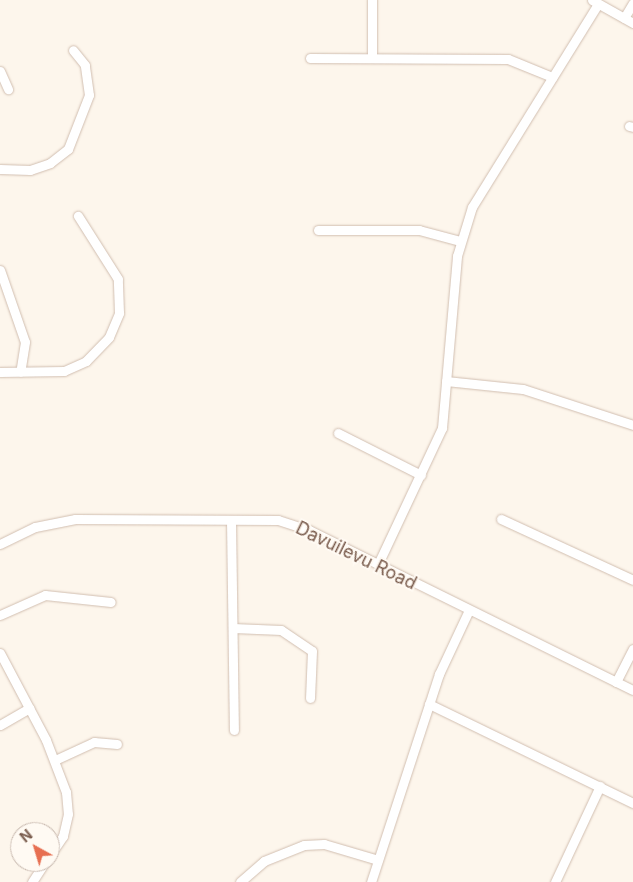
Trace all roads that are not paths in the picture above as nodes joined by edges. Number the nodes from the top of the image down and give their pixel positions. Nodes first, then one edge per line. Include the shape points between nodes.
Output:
1 (372, 0) edge
2 (595, 2) edge
3 (633, 4) edge
4 (624, 18) junction
5 (633, 23) edge
6 (73, 50) dead end
7 (310, 58) dead end
8 (372, 58) junction
9 (0, 71) edge
10 (552, 77) junction
11 (8, 89) dead end
12 (0, 169) edge
13 (78, 216) dead end
14 (318, 230) dead end
15 (460, 241) junction
16 (0, 270) edge
17 (0, 372) edge
18 (20, 372) junction
19 (446, 381) junction
20 (633, 425) edge
21 (338, 433) dead end
22 (421, 475) junction
23 (502, 519) dead end
24 (231, 520) junction
25 (0, 544) edge
26 (378, 564) junction
27 (633, 580) edge
28 (111, 602) dead end
29 (468, 612) junction
30 (0, 615) edge
31 (233, 628) junction
32 (633, 649) edge
33 (0, 653) edge
34 (616, 682) junction
35 (633, 690) edge
36 (310, 698) dead end
37 (430, 704) junction
38 (29, 708) junction
39 (0, 725) edge
40 (234, 730) dead end
41 (117, 744) dead end
42 (55, 760) junction
43 (600, 786) junction
44 (633, 803) edge
45 (60, 840) edge
46 (378, 860) junction
47 (240, 882) edge
48 (370, 882) edge
49 (555, 882) edge

1 - 8 street
2 - 4 street
2 - 10 street
3 - 4 street
4 - 5 street
6 - 12 street via 85,65 89,95 68,149 50,163 30,170
7 - 8 street
8 - 10 street via 508,59
9 - 11 street
10 - 15 street via 472,207
13 - 18 street via 118,279 119,313 109,337 86,361 64,371
14 - 15 street via 419,230
15 - 19 street
16 - 18 street via 25,342
17 - 18 street
19 - 20 street via 523,389
19 - 22 street via 442,428
21 - 22 street
22 - 26 street
23 - 27 street
24 - 25 street, Davuilevu Road via 75,519 34,527
24 - 26 street, Davuilevu Road via 278,520
24 - 31 street
26 - 29 street, Davuilevu Road
28 - 30 street via 45,595
29 - 34 street, Davuilevu Road
29 - 37 street
31 - 36 street via 281,630 312,650
31 - 40 street
32 - 34 street
33 - 38 street
34 - 35 street, Davuilevu Road
37 - 43 street
37 - 46 street
38 - 39 street
38 - 42 street
41 - 42 street via 94,742
42 - 45 street via 68,814
43 - 44 street
43 - 49 street
46 - 47 street via 324,844 304,845 264,861
46 - 48 street

